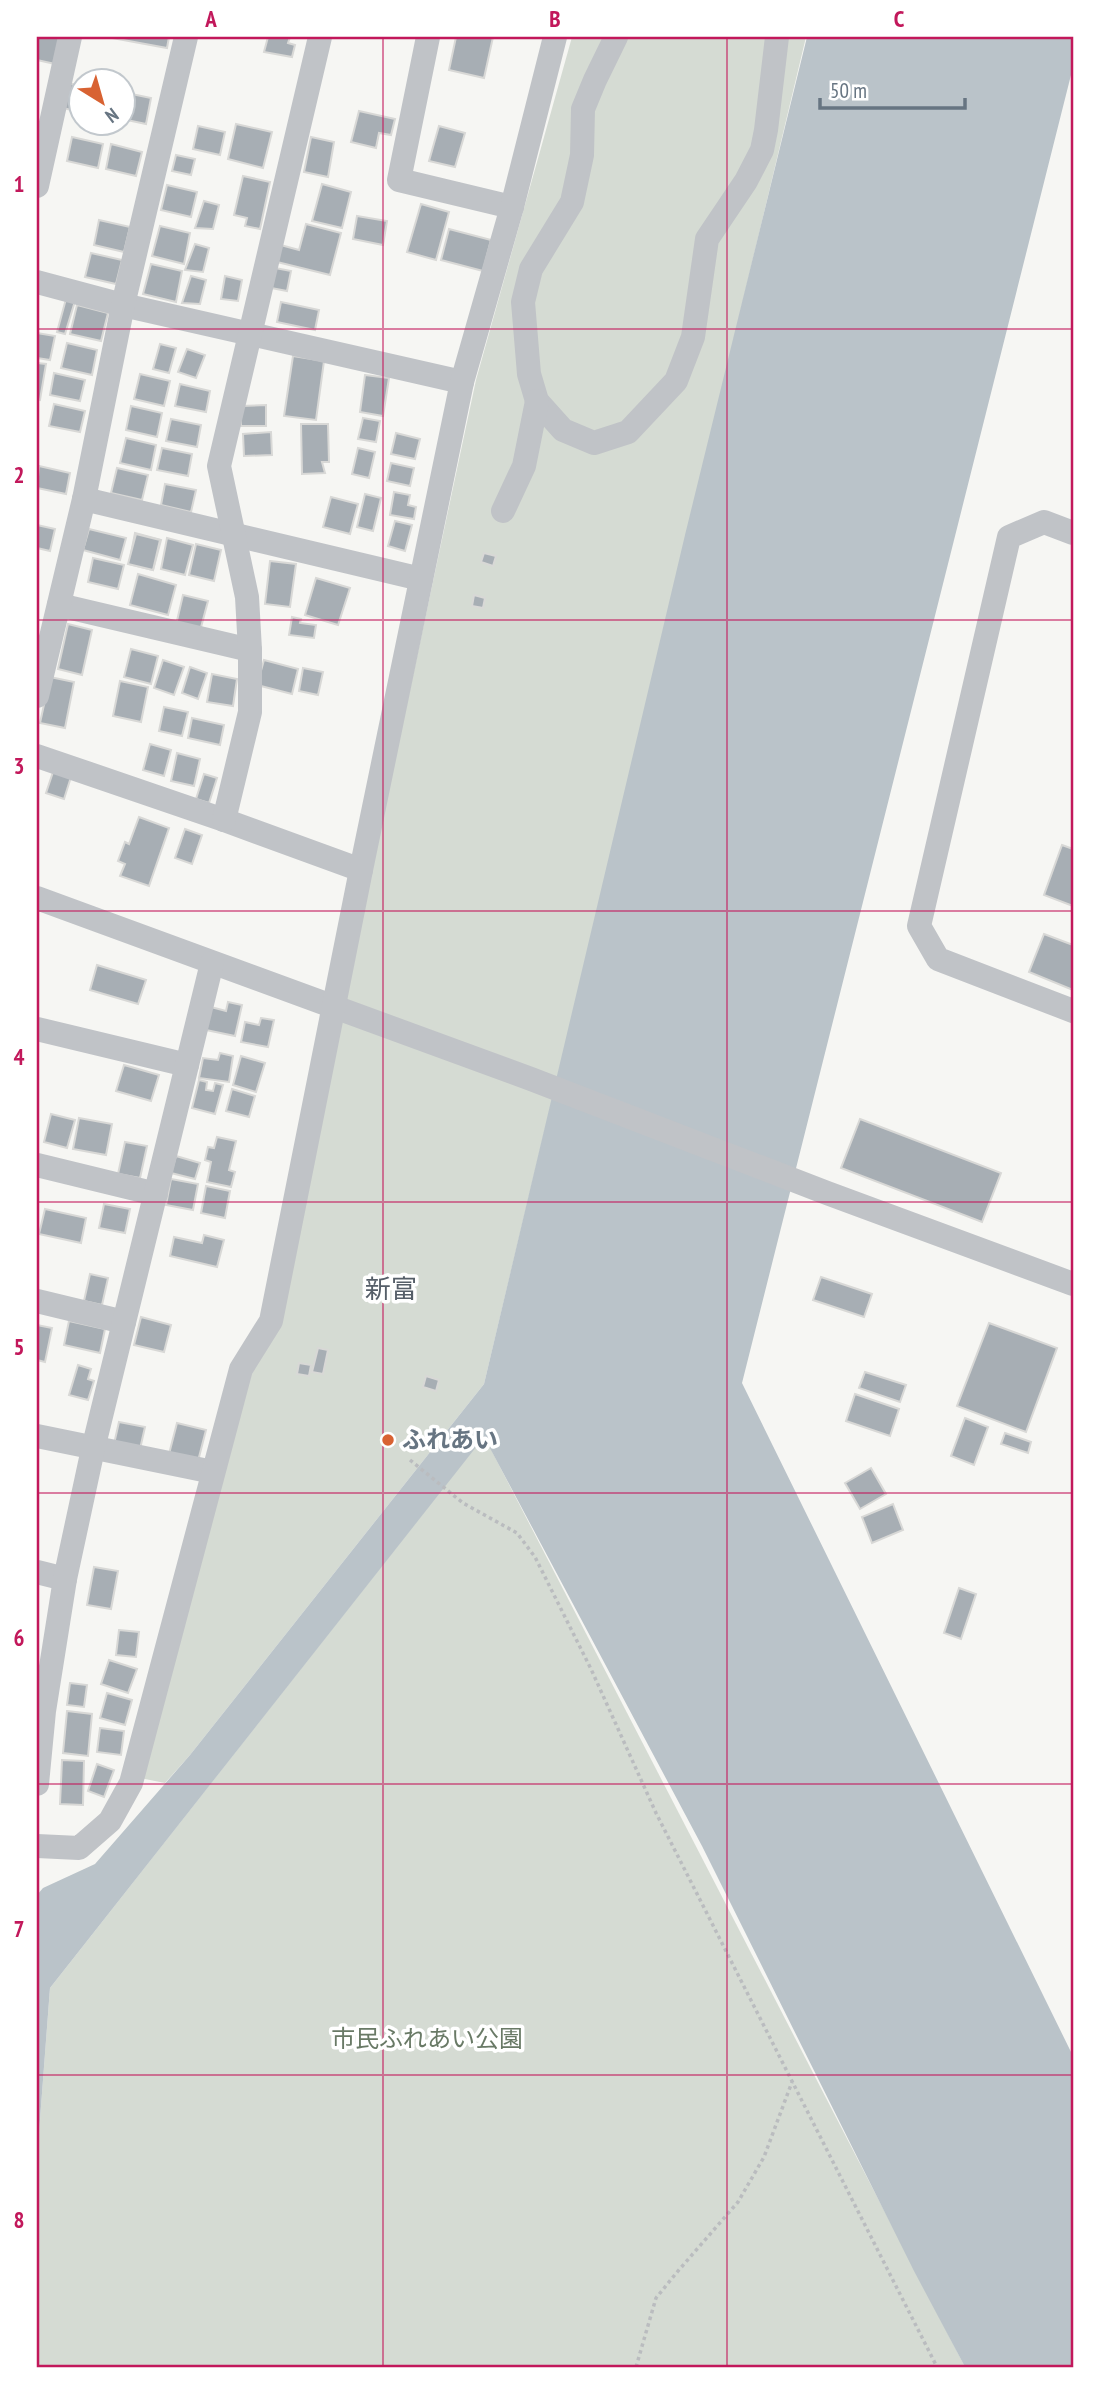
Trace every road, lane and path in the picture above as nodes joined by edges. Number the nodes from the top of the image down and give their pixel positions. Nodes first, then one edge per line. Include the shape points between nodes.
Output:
1 (70, 37) edge
2 (186, 37) edge
3 (320, 37) edge
4 (428, 37) edge
5 (555, 37) edge
6 (616, 37) edge
7 (777, 37) edge
8 (37, 186) edge
9 (512, 208) junction
10 (37, 282) edge
11 (123, 305) junction
12 (249, 333) junction
13 (462, 382) junction
14 (537, 401) junction
15 (84, 499) junction
16 (503, 511) dead end
17 (1073, 533) edge
18 (234, 534) junction
19 (421, 579) junction
20 (59, 606) junction
21 (250, 650) junction
22 (37, 696) edge
23 (37, 756) edge
24 (224, 820) junction
25 (360, 870) junction
26 (37, 898) edge
27 (212, 963) junction
28 (334, 1007) junction
29 (1073, 1011) edge
30 (37, 1029) edge
31 (187, 1065) junction
32 (37, 1165) edge
33 (156, 1194) junction
34 (1073, 1284) edge
35 (37, 1301) edge
36 (124, 1322) junction
37 (37, 1436) edge
38 (93, 1449) junction
39 (410, 1460) dead end
40 (213, 1472) junction
41 (37, 1572) edge
42 (65, 1579) junction
43 (40, 1710) edge
44 (37, 1784) edge
45 (37, 1846) edge
46 (792, 2082) junction
47 (636, 2367) edge
48 (937, 2367) edge

1 - 8 street
2 - 11 street
3 - 12 street
4 - 9 street via 399,180
5 - 9 street
6 - 14 street via 583,109 582,155 572,202 531,269 523,302 529,374
7 - 14 street via 762,150 707,239 693,337 676,381 628,432 593,443 563,430
9 - 13 street
10 - 11 street
11 - 12 street
11 - 15 street
12 - 13 street
12 - 18 street via 219,466
13 - 19 street
14 - 16 street via 524,466
15 - 18 street
15 - 20 street
17 - 29 street via 1044,522 1009,537 919,926 938,959
18 - 19 street
18 - 21 street via 247,597
19 - 25 street
20 - 21 street
20 - 22 street
21 - 24 street via 250,712
23 - 24 street
24 - 25 street
25 - 28 street
26 - 27 street
27 - 28 street
27 - 31 street
28 - 34 street
28 - 40 street via 271,1321 241,1369
30 - 31 street
31 - 33 street
32 - 33 street
33 - 36 street
35 - 36 street
36 - 38 street
37 - 38 street
38 - 40 street
38 - 42 street
39 - 46 path via 463,1503 516,1533 535,1558 656,1813
40 - 45 street via 131,1783 110,1821 79,1848
41 - 42 street
42 - 43 street
43 - 44 street
46 - 47 path via 764,2157 738,2203 656,2298
46 - 48 path

